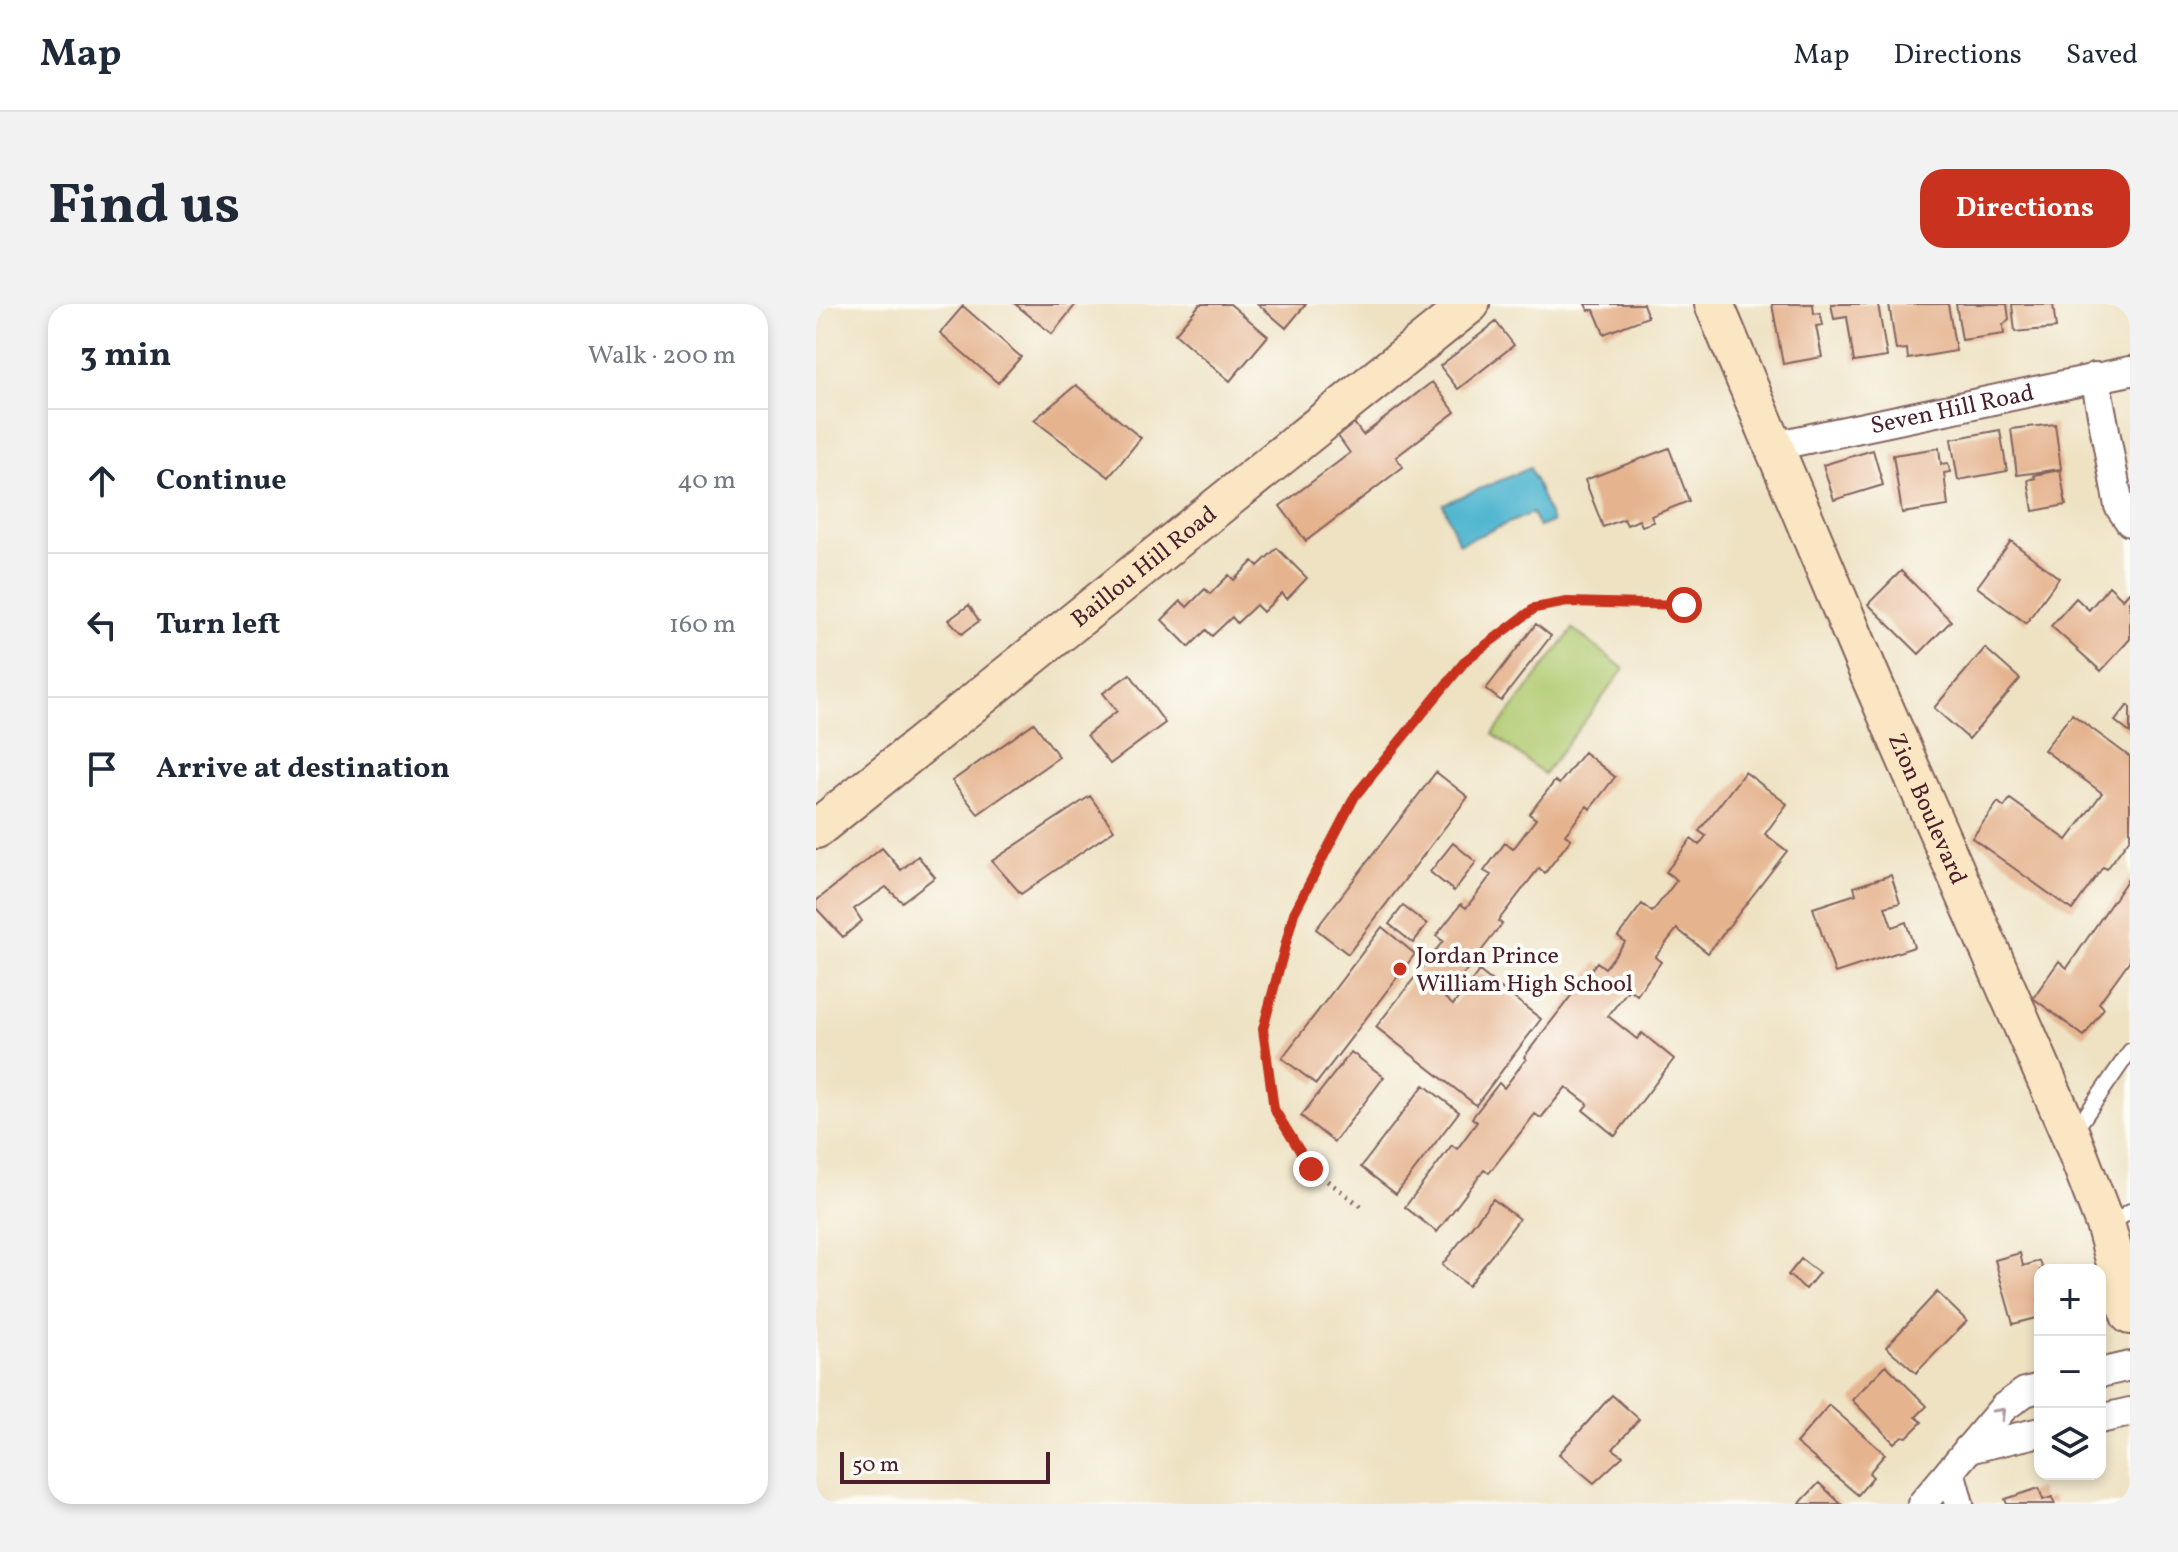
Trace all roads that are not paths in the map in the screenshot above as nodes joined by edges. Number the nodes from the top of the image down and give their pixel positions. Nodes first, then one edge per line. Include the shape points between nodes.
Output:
1 (1470, 304) edge
2 (1714, 304) edge
3 (2130, 371) edge
4 (2095, 377) junction
5 (1774, 446) junction
6 (2130, 522) edge
7 (816, 829) edge
8 (2130, 1051) edge
9 (2071, 1136) junction
10 (2118, 1219) edge
11 (2130, 1315) edge
12 (2130, 1366) edge
13 (2106, 1372) edge
14 (2034, 1390) edge
15 (2130, 1412) edge
16 (2106, 1418) edge
17 (2034, 1433) edge
18 (1968, 1449) junction
19 (1950, 1471) junction
20 (1922, 1504) edge
21 (1959, 1504) edge

1 - 7 main road, Baillou Hill Road
2 - 5 main road, Zion Boulevard
3 - 4 street, Seven Hill Road
4 - 5 street, Seven Hill Road
4 - 6 street via 2119,506
5 - 9 main road, Zion Boulevard
8 - 9 lane
9 - 10 main road, Zion Boulevard
10 - 11 main road, Zion Boulevard
12 - 13 street
18 -> 14 street via 2013,1400
15 - 16 street
17 - 18 street
18 - 19 street
19 - 20 street
19 - 21 street

